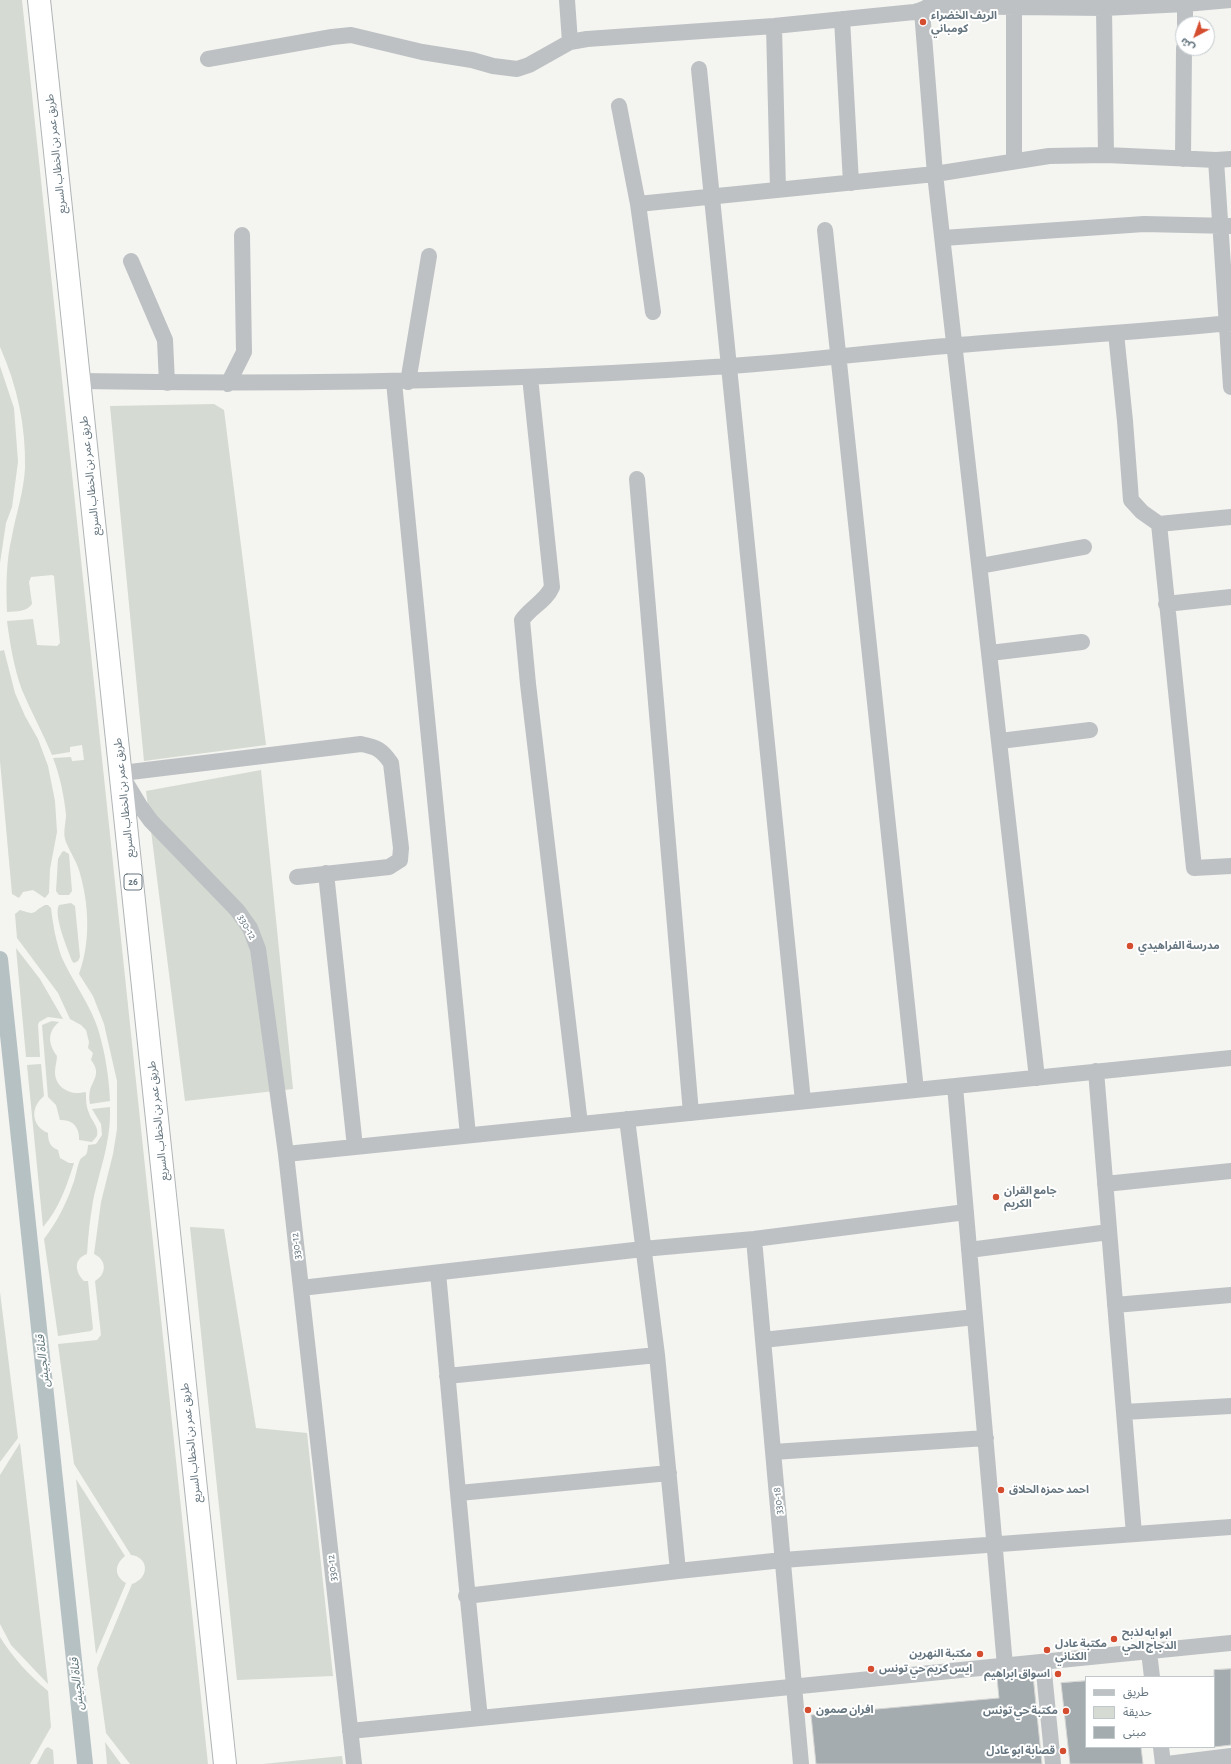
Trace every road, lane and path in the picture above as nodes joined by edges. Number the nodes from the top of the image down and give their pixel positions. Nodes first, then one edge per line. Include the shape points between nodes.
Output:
1 (39, 0) edge
2 (567, 0) edge
3 (1224, 0) edge
4 (1185, 4) junction
5 (928, 6) edge
6 (1014, 8) junction
7 (1104, 8) junction
8 (1185, 16) edge
9 (842, 19) junction
10 (774, 26) junction
11 (570, 42) junction
12 (1184, 56) edge
13 (208, 60) dead end
14 (700, 69) dead end
15 (619, 106) dead end
16 (1106, 155) junction
17 (1183, 159) junction
18 (1224, 159) edge
19 (1014, 161) junction
20 (935, 174) junction
21 (851, 183) junction
22 (778, 190) junction
23 (712, 197) junction
24 (638, 204) junction
25 (1226, 226) edge
26 (825, 230) dead end
27 (242, 235) dead end
28 (943, 238) junction
29 (428, 256) dead end
30 (131, 261) dead end
31 (652, 312) dead end
32 (1229, 323) edge
33 (1116, 333) junction
34 (955, 345) junction
35 (838, 356) junction
36 (730, 366) junction
37 (530, 377) junction
38 (80, 381) junction
39 (167, 382) junction
40 (401, 382) junction
41 (228, 384) junction
42 (1231, 387) edge
43 (637, 479) dead end
44 (1231, 517) edge
45 (1159, 524) junction
46 (1084, 547) dead end
47 (980, 566) junction
48 (1231, 596) edge
49 (1166, 604) junction
50 (1082, 642) dead end
51 (990, 653) junction
52 (1090, 730) dead end
53 (1000, 741) junction
54 (122, 774) junction
55 (1231, 866) edge
56 (326, 873) junction
57 (297, 877) dead end
58 (1231, 1058) edge
59 (1096, 1072) junction
60 (1037, 1078) junction
61 (955, 1086) junction
62 (916, 1090) junction
63 (803, 1101) junction
64 (691, 1113) junction
65 (627, 1119) junction
66 (580, 1124) junction
67 (468, 1135) junction
68 (355, 1147) junction
69 (286, 1154) junction
70 (1231, 1171) edge
71 (1105, 1184) junction
72 (966, 1212) junction
73 (1109, 1232) junction
74 (754, 1238) junction
75 (643, 1249) junction
76 (970, 1250) junction
77 (438, 1273) junction
78 (301, 1288) junction
79 (1231, 1295) edge
80 (1115, 1305) junction
81 (975, 1317) junction
82 (763, 1340) junction
83 (657, 1355) junction
84 (447, 1376) junction
85 (1231, 1406) edge
86 (1124, 1412) junction
87 (986, 1438) junction
88 (773, 1452) junction
89 (669, 1473) junction
90 (459, 1494) junction
91 (1231, 1527) edge
92 (1134, 1534) junction
93 (995, 1544) junction
94 (783, 1560) junction
95 (678, 1571) junction
96 (466, 1596) junction
97 (1231, 1643) edge
98 (1149, 1652) junction
99 (1043, 1662) junction
100 (1006, 1666) junction
101 (1152, 1676) edge
102 (794, 1687) junction
103 (480, 1718) junction
104 (350, 1732) junction
105 (1161, 1748) edge
106 (1231, 1756) edge
107 (225, 1764) edge
108 (354, 1764) edge
109 (801, 1764) edge
110 (1054, 1764) edge
111 (1163, 1764) edge
112 (1167, 1764) edge

1 - 38 highway, طريق عمر بن الخطاب السريع / 26
2 - 11 street
3 - 4 street
4 - 7 street
4 - 8 street
5 - 6 street
5 - 9 street
5 - 20 street
6 - 7 street
6 - 19 street
7 - 16 street
9 - 10 street
9 - 21 street
10 - 11 street via 603,36
10 - 22 street
11 - 13 street via 517,70 351,35 332,36
12 - 17 street
14 - 23 street
15 - 24 street
16 - 17 street
16 - 19 street via 1049,156
17 - 18 street
18 - 25 street
19 - 20 street
20 - 21 street
20 - 28 street
21 - 22 street
22 - 23 street
23 - 24 street
23 - 36 street
24 - 31 street
25 - 28 street via 1144,224
25 - 32 street
26 - 35 street
27 - 41 street via 244,352
28 - 34 street
29 - 40 street
30 - 39 street via 165,340
32 - 33 street
32 - 42 street
33 - 34 street
33 - 45 street via 1131,500
34 - 35 street
34 - 47 street
35 - 36 street
35 - 62 street
36 - 37 street
36 - 63 street
37 - 40 street
37 - 66 street via 552,587 549,594 522,620
38 - 39 street
38 - 54 highway, طريق عمر بن الخطاب السريع / 26
39 - 41 street
40 - 41 street
40 - 67 street
43 - 64 street
44 - 45 street
45 - 49 street
46 - 47 street
47 - 51 street
48 - 49 street
49 - 55 street via 1194,868
50 - 51 street
51 - 53 street
52 - 53 street
53 - 60 street
54 - 56 street via 361,744 376,747 391,763 401,848 400,860 390,867
54 - 69 street, 330-12 via 130,792 151,821 238,910 255,938
54 - 107 highway, طريق عمر بن الخطاب السريع / 26
56 - 57 street
56 - 68 street
58 - 59 street
59 - 60 street
59 - 71 street
60 - 61 street
61 - 62 street
61 - 72 street
62 - 63 street
63 - 64 street
64 - 65 street
65 - 66 street
65 - 75 street
66 - 67 street
67 - 68 street
68 - 69 street
69 - 78 street, 330-12
70 - 71 street
71 - 73 street
72 - 74 street
72 - 76 street
73 - 76 street
73 - 80 street
74 - 75 street
74 - 82 street, 330-18
75 - 77 street
75 - 83 street
76 - 81 street
77 - 78 street
77 - 84 street
78 - 104 street, 330-12
79 - 80 street
80 - 86 street
81 - 82 street
81 - 87 street
82 - 88 street, 330-18
83 - 84 street
83 - 89 street
84 - 90 street
85 - 86 street
86 - 92 street
87 - 88 street
87 - 93 street
88 - 94 street, 330-18
89 - 90 street
89 - 95 street
90 - 96 street
91 - 92 street
92 - 93 street
93 - 94 street
93 - 100 street
94 - 95 street
94 - 102 street, 330-18
95 - 96 street
96 - 103 street
97 - 98 street
98 - 99 street
98 - 101 street
99 - 100 street
99 - 110 street
100 - 102 street
102 - 103 street
102 - 109 street, 330-18
103 - 104 street
104 - 108 street, 330-12
105 - 111 street
106 - 112 street

